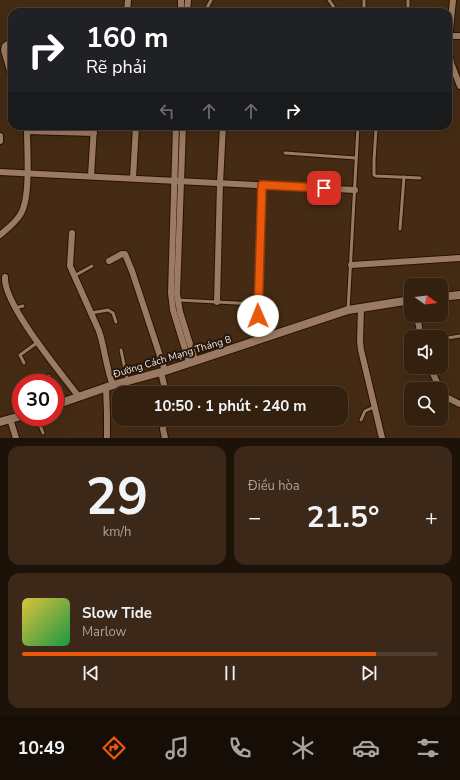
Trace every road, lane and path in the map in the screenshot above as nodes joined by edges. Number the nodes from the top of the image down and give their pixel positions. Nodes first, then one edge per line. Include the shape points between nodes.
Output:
1 (8, 45) edge
2 (8, 64) edge
3 (452, 69) edge
4 (460, 86) edge
5 (27, 130) edge
6 (54, 130) edge
7 (136, 130) edge
8 (176, 130) edge
9 (182, 130) edge
10 (223, 130) edge
11 (358, 130) edge
12 (376, 130) edge
13 (94, 133) joint
14 (0, 136) edge
15 (0, 141) edge
16 (285, 153) dead end
17 (356, 158) junction
18 (0, 172) edge
19 (27, 173) junction
20 (91, 176) junction
21 (404, 177) junction
22 (133, 178) junction
23 (420, 178) dead end
24 (177, 181) junction
25 (220, 183) junction
26 (262, 185) junction
27 (355, 190) junction
28 (400, 229) dead end
29 (72, 234) dead end
30 (0, 235) edge
31 (460, 258) edge
32 (108, 261) dead end
33 (350, 265) junction
34 (92, 266) dead end
35 (74, 276) junction
36 (5, 277) dead end
37 (460, 295) edge
38 (448, 296) edge
39 (174, 300) junction
40 (404, 301) edge
41 (217, 302) junction
42 (258, 304) junction
43 (23, 306) dead end
44 (16, 308) junction
45 (361, 308) junction
46 (348, 310) junction
47 (91, 313) junction
48 (116, 322) dead end
49 (460, 336) edge
50 (448, 338) edge
51 (260, 339) junction
52 (38, 342) junction
53 (121, 350) dead end
54 (192, 361) junction
55 (24, 363) dead end
56 (163, 371) junction
57 (128, 381) junction
58 (109, 386) junction
59 (165, 386) edge
60 (78, 397) junction
61 (448, 398) edge
62 (64, 402) edge
63 (460, 404) edge
64 (374, 407) junction
65 (10, 419) joint
66 (361, 420) dead end
67 (0, 422) edge
68 (40, 426) edge
69 (164, 426) edge
70 (43, 433) dead end
71 (16, 438) edge
72 (107, 438) edge
73 (165, 438) edge
74 (382, 438) edge

1 - 2 street via 4,50
3 - 4 street
5 - 19 street
6 - 13 street
7 - 22 street
8 - 24 street
9 - 24 street
10 - 25 street
11 - 17 lane
12 - 21 lane via 374,175
13 - 20 street
14 - 15 street
16 - 17 lane
17 - 27 lane
18 - 19 street
19 - 20 street
19 - 30 street via 23,210 15,222
20 - 22 street
21 - 23 lane
21 - 28 lane
22 - 24 street
24 - 25 street
24 - 39 street
25 - 26 street
25 - 41 street
26 - 27 street
26 - 42 street
27 - 33 lane
29 - 35 street via 70,266
31 - 33 street
32 - 56 street via 125,254
33 - 46 lane
34 - 35 lane
35 - 47 street
36 - 44 street via 5,287
37 - 38 street
39 - 41 lane
39 - 54 street via 180,312
40 - 45 street, Đường Cách Mạng Tháng 8
41 - 42 lane
42 - 51 street
43 - 44 lane
44 - 52 street
45 - 46 street, Đường Cách Mạng Tháng 8
45 - 64 street via 360,341
46 - 51 street, Đường Cách Mạng Tháng 8
47 - 48 lane via 108,310 113,313
47 - 58 street via 103,341
49 - 50 lane
51 - 54 street, Đường Cách Mạng Tháng 8
52 - 55 lane via 20,355
52 - 60 street
53 - 57 lane
54 - 56 street, Đường Cách Mạng Tháng 8
56 - 57 street, Đường Cách Mạng Tháng 8
56 - 59 street
57 - 58 street, Đường Cách Mạng Tháng 8
58 - 60 street, Đường Cách Mạng Tháng 8
58 - 72 street
60 - 62 street, Đường Cách Mạng Tháng 8
61 - 63 street
64 - 66 lane via 367,409
64 - 74 street
65 - 67 street
65 - 71 street
68 - 70 lane
69 - 73 street

